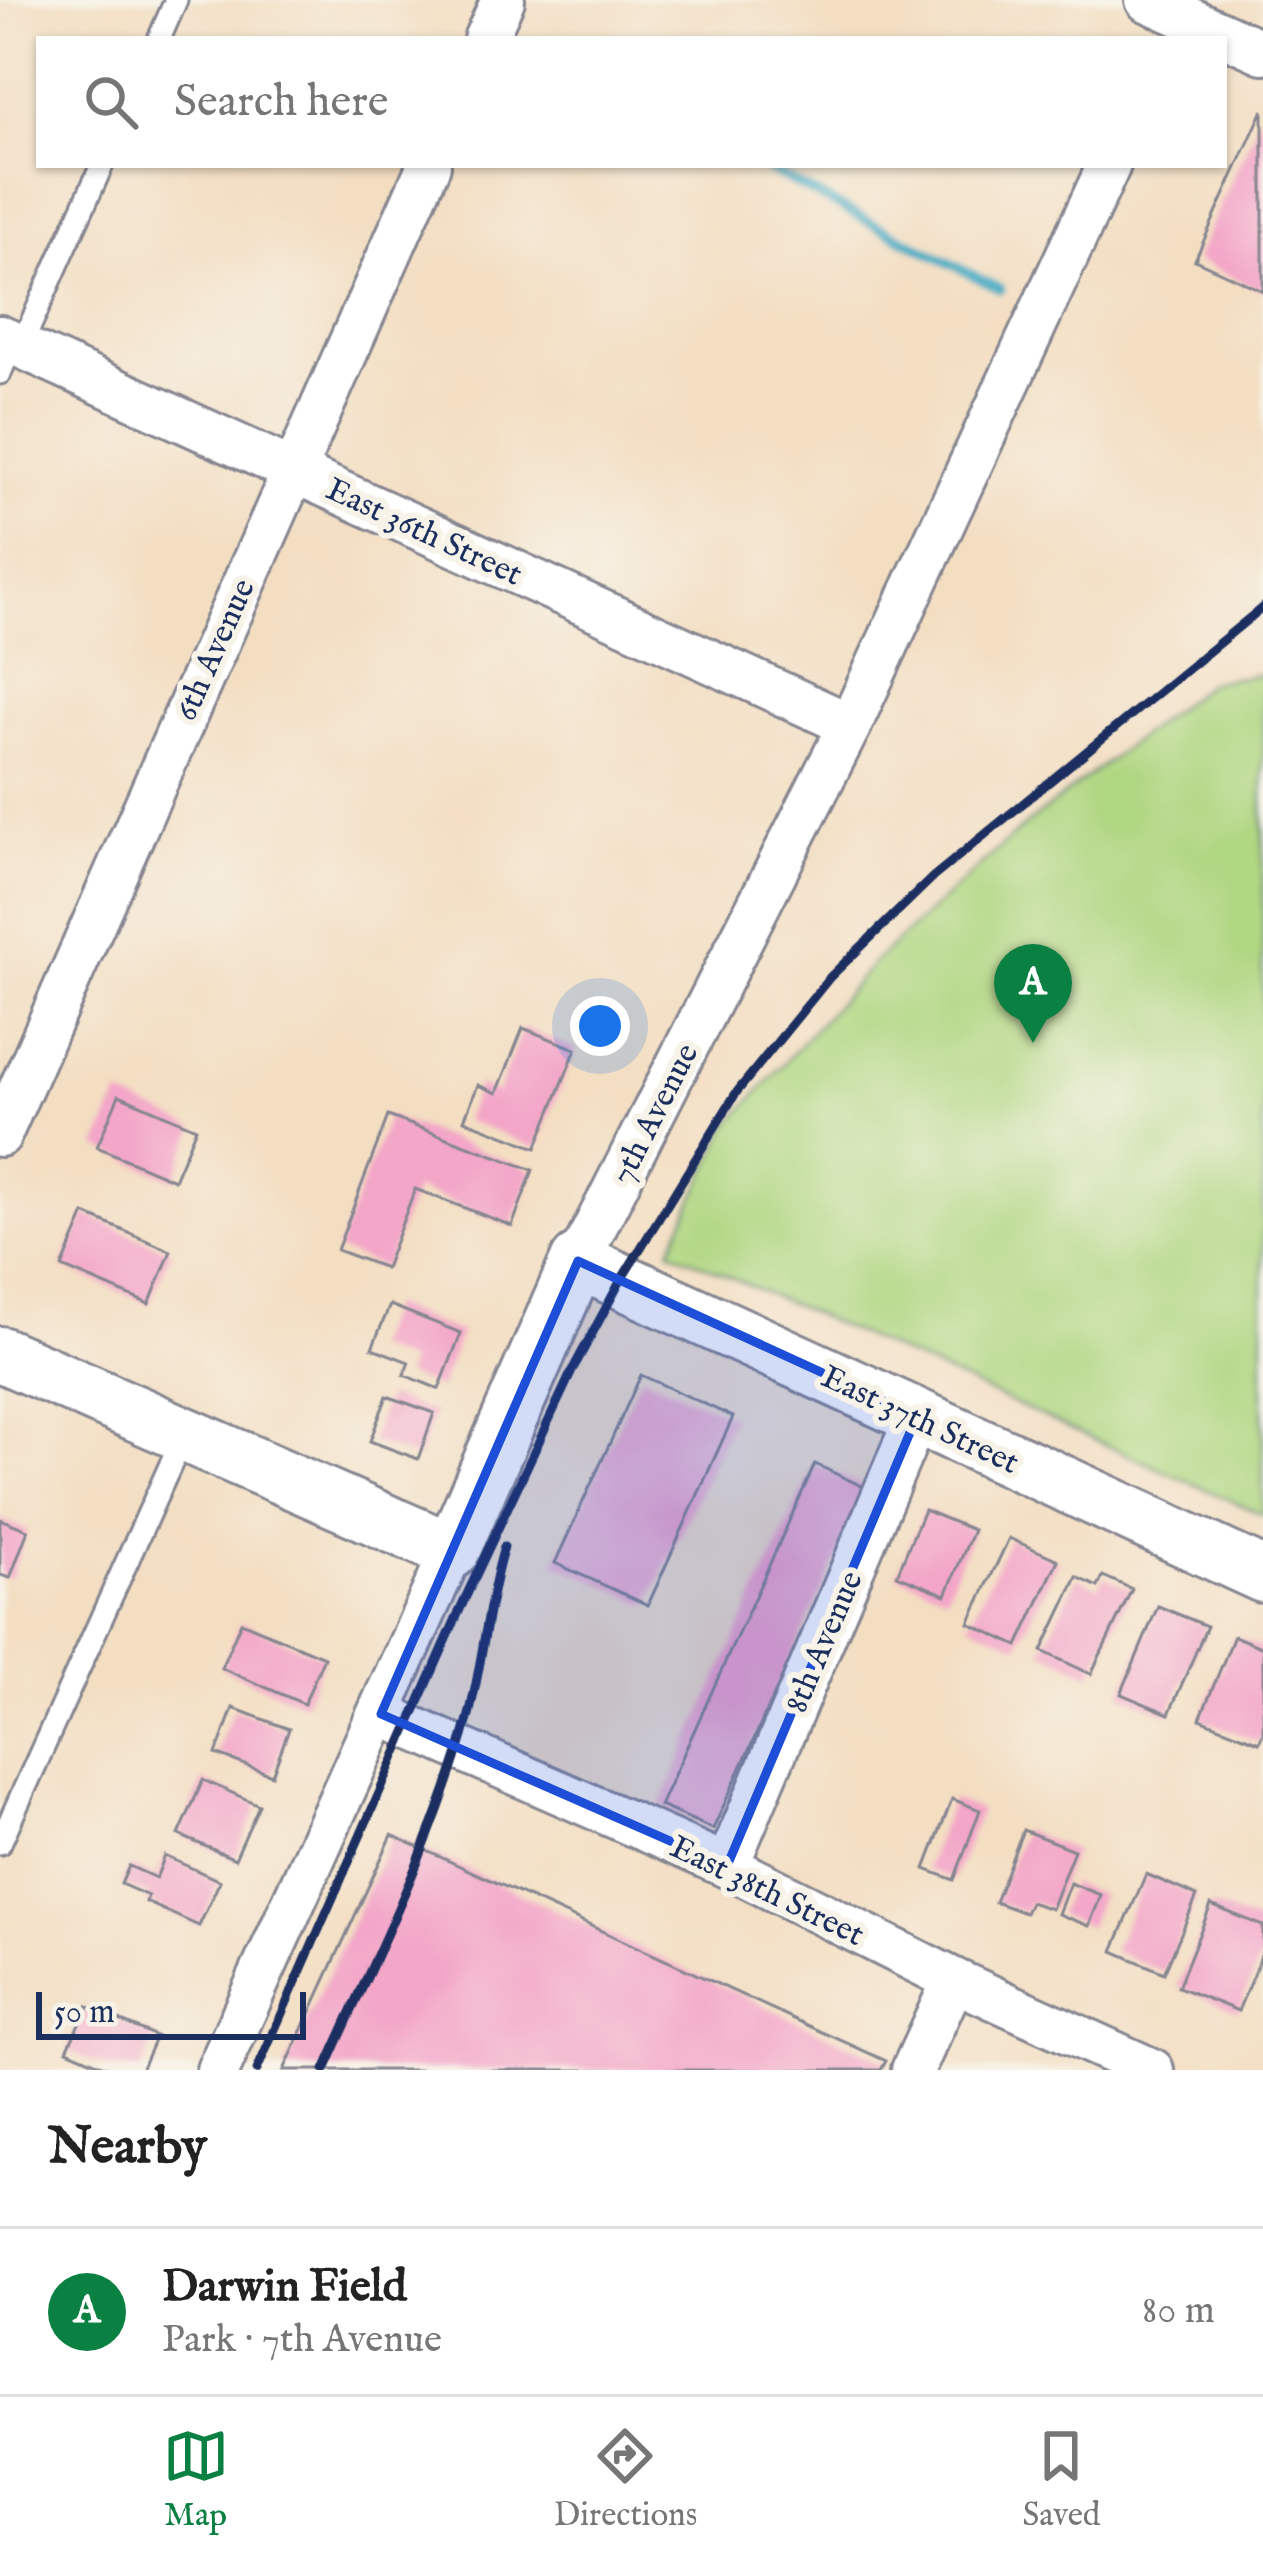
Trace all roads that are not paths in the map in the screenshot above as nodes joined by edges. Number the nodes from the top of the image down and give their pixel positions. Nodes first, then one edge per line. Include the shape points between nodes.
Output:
1 (176, 0) edge
2 (503, 0) edge
3 (1170, 13) edge
4 (160, 36) edge
5 (486, 36) edge
6 (1225, 36) edge
7 (1227, 37) edge
8 (1263, 52) edge
9 (100, 168) edge
10 (428, 168) edge
11 (1108, 168) edge
12 (8, 350) edge
13 (292, 469) junction
14 (850, 725) junction
15 (0, 1135) edge
16 (578, 1261) junction
17 (0, 1354) edge
18 (917, 1416) junction
19 (184, 1435) junction
20 (452, 1552) junction
21 (1263, 1575) edge
22 (381, 1714) junction
23 (0, 1843) edge
24 (728, 1866) junction
25 (954, 1979) junction
26 (218, 2070) edge
27 (913, 2070) edge
28 (1152, 2070) edge

1 - 4 lane
2 - 5 street
3 - 6 street
7 - 8 street
9 - 12 lane
10 - 13 street, 6th Avenue
11 - 14 street, 7th Avenue
12 - 13 street, East 36th Street
13 - 14 street, East 36th Street
13 - 15 street, 6th Avenue
14 - 16 street, 7th Avenue
16 - 18 street, East 37th Street
16 - 20 street, 7th Avenue
17 - 19 street
18 - 21 street, East 37th Street
18 - 24 street, 8th Avenue
19 - 20 street
19 - 23 lane
20 - 22 street, 7th Avenue
22 - 24 street, East 38th Street
22 - 26 street, 7th Avenue
24 - 25 street, East 38th Street
25 - 27 street
25 - 28 street, East 38th Street

